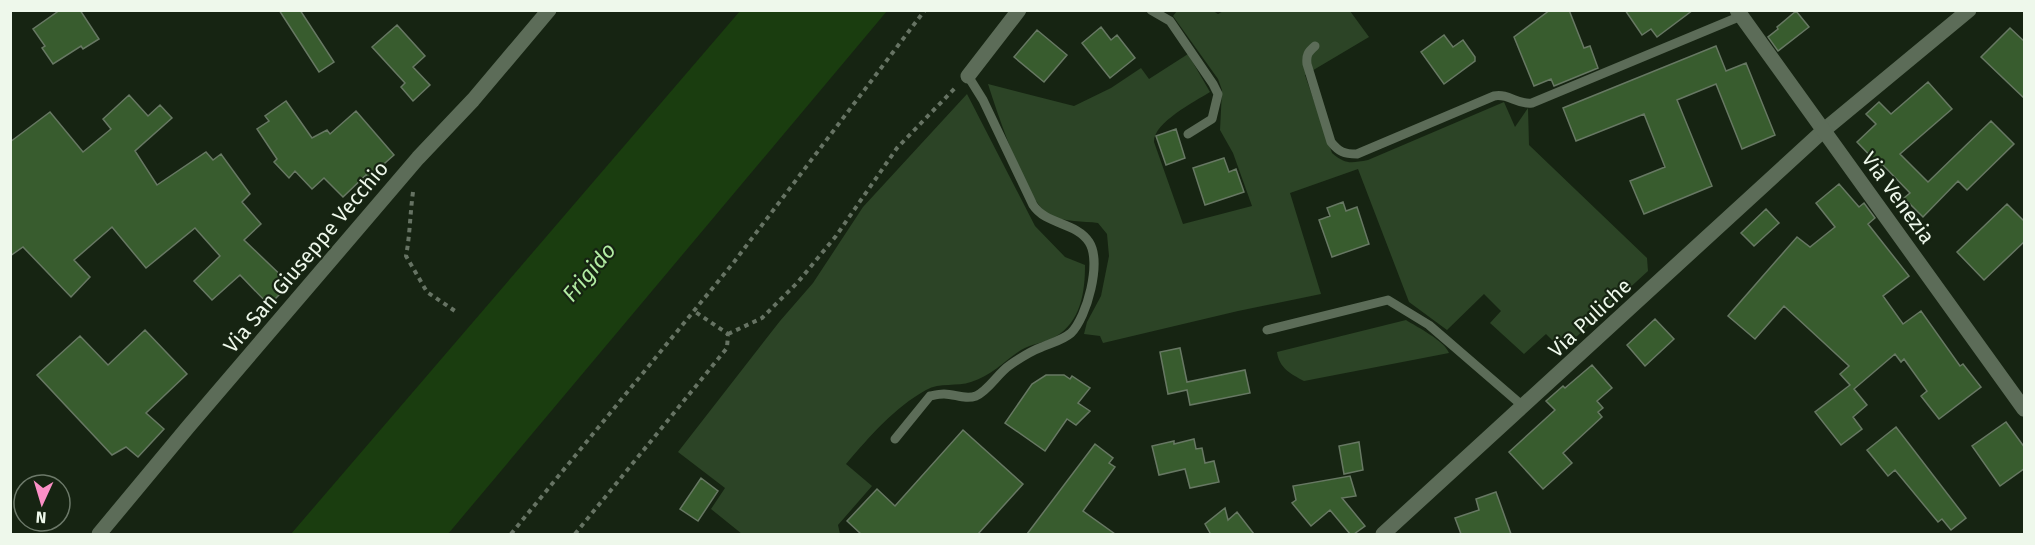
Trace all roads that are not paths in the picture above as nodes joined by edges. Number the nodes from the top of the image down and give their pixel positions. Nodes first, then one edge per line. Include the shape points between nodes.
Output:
1 (549, 10) edge
2 (1019, 10) edge
3 (1151, 10) edge
4 (1969, 10) edge
5 (1739, 13) edge
6 (1315, 46) dead end
7 (968, 76) joint
8 (1824, 130) junction
9 (1188, 134) dead end
10 (1267, 330) dead end
11 (1524, 407) junction
12 (2025, 410) edge
13 (895, 439) dead end
14 (99, 534) edge
15 (1383, 534) edge

1 - 14 street, Via San Giuseppe Vecchio
2 - 7 street
3 - 9 lane via 1170,21 1218,94 1212,119
4 - 8 street, Via Puliche
5 - 6 lane via 1532,103 1518,102 1502,94 1494,96 1357,154 1345,154 1331,142 1306,64 1306,56
5 - 8 street, Via Venezia
7 - 13 lane via 1033,205 1039,214 1089,241 1095,255 1095,270 1090,293 1070,334 1008,366 979,394 930,396
8 - 11 street, Via Puliche
8 - 12 street, Via Venezia
10 - 11 lane via 1388,300 1429,325
11 - 15 street, Via Puliche

